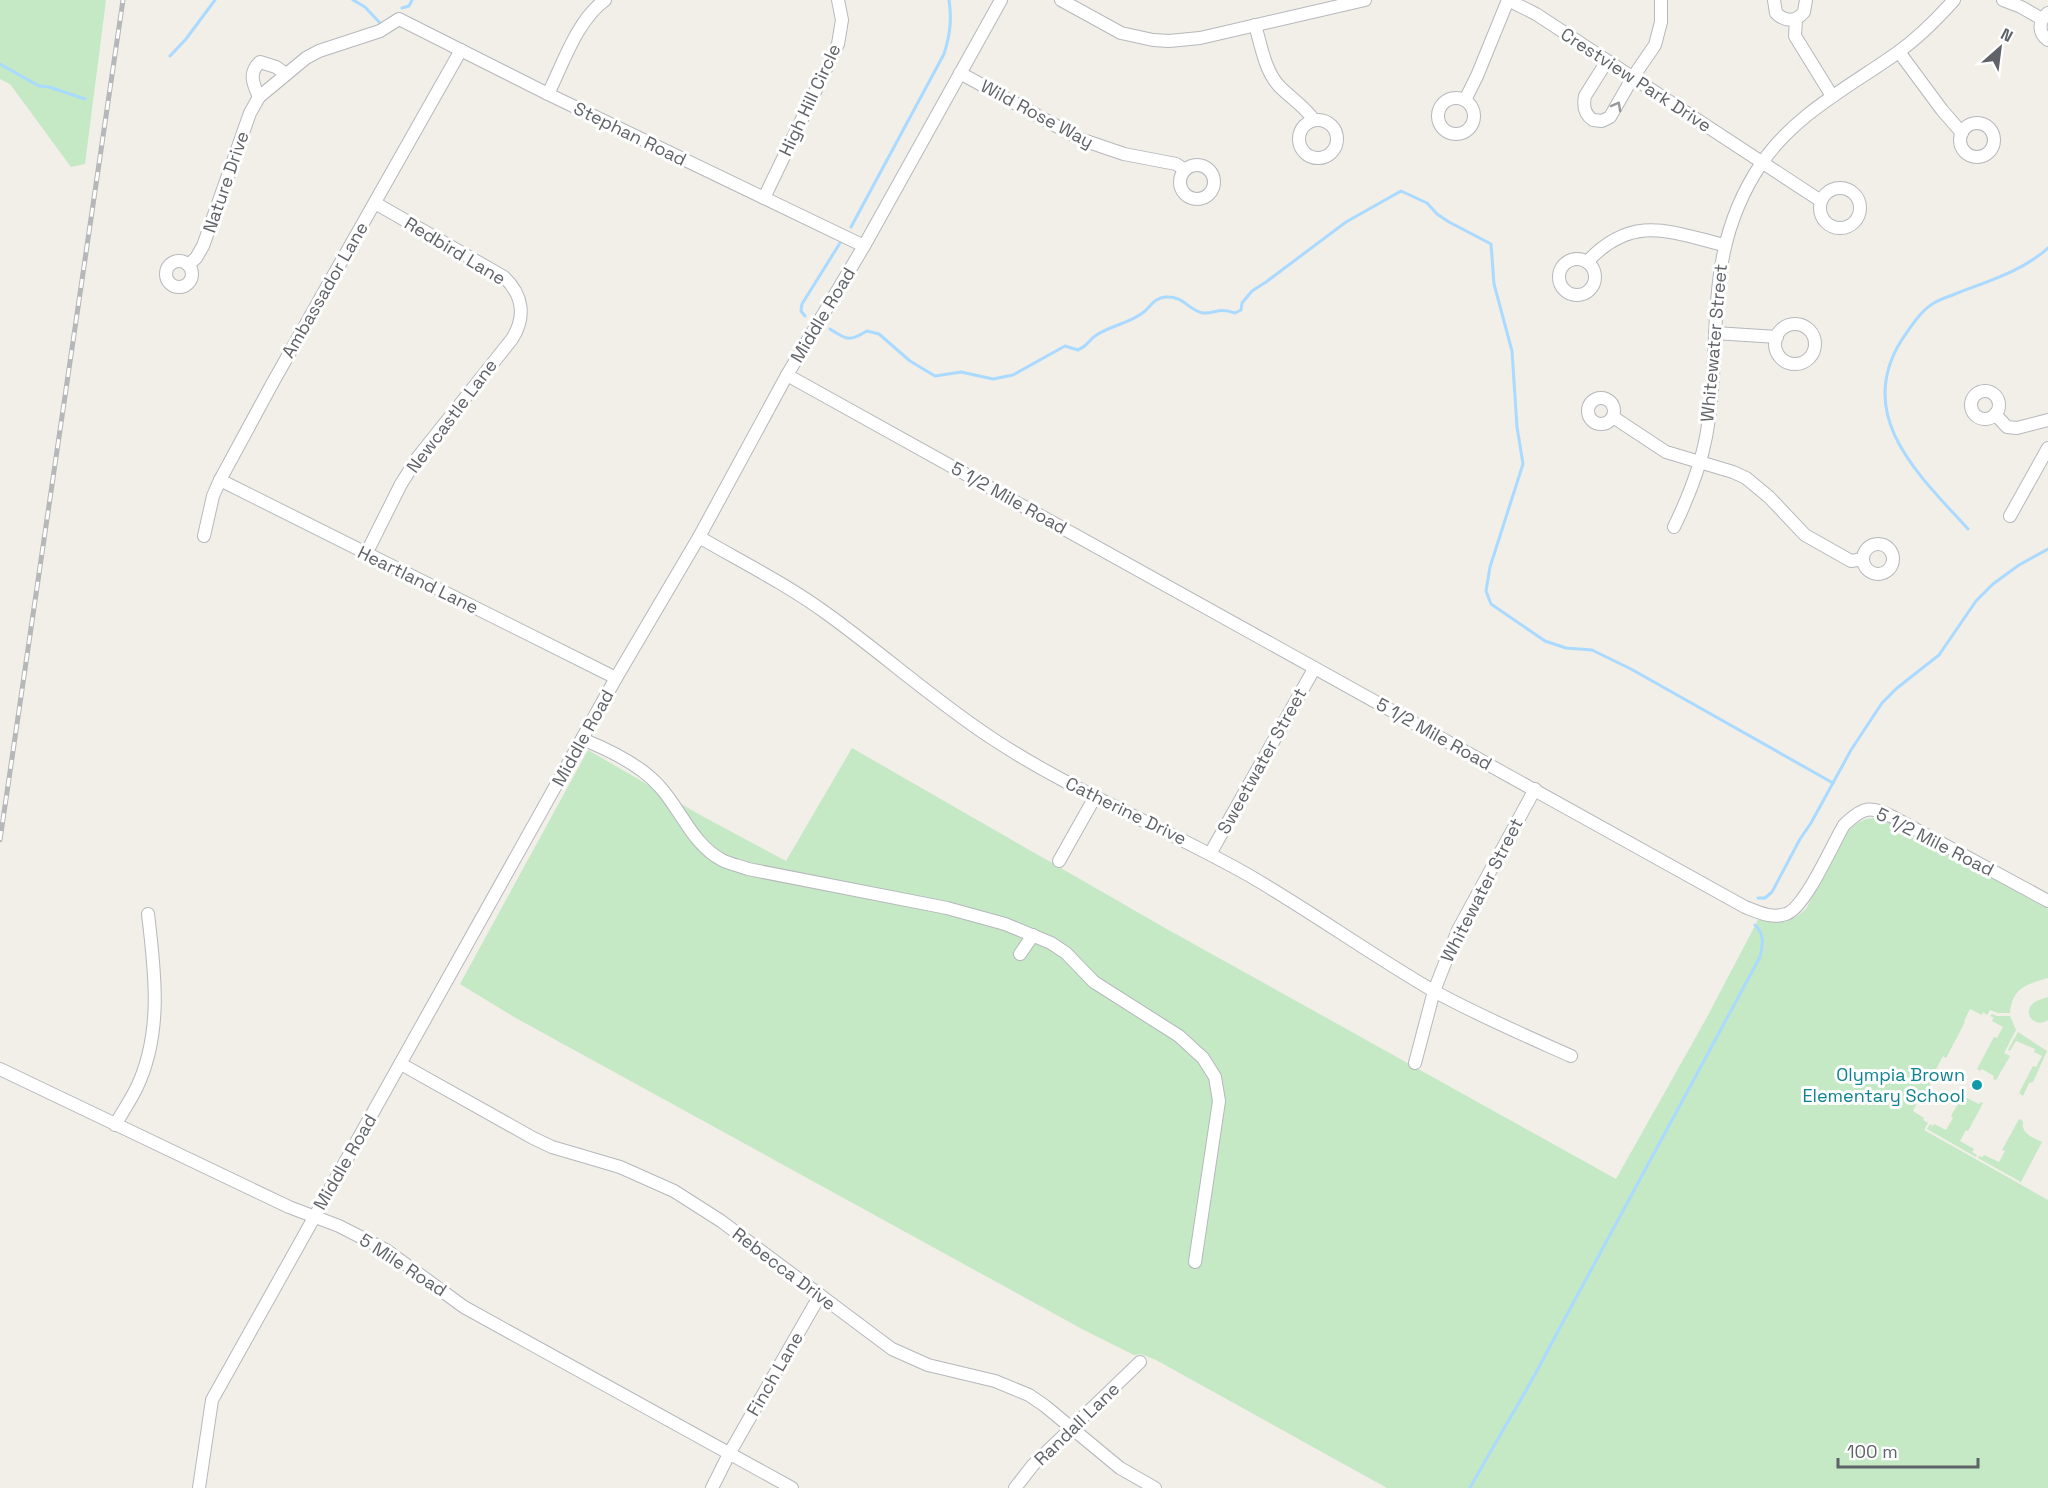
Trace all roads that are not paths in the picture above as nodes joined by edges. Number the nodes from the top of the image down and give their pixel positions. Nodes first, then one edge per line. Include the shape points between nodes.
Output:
1 (605, 0) edge
2 (838, 0) edge
3 (1001, 0) edge
4 (1061, 0) edge
5 (1365, 0) edge
6 (1508, 0) edge
7 (1661, 0) edge
8 (1774, 0) edge
9 (1806, 0) edge
10 (1954, 0) edge
11 (2003, 0) edge
12 (2045, 16) edge
13 (399, 19) joint
14 (1796, 19) junction
15 (1255, 25) junction
16 (2048, 40) edge
17 (460, 50) junction
18 (1899, 52) junction
19 (1608, 61) junction
20 (960, 73) junction
21 (286, 74) junction
22 (1633, 77) junction
23 (548, 94) junction
24 (1832, 96) junction
25 (259, 97) junction
26 (1465, 100) dead end
27 (1314, 120) dead end
28 (1962, 133) dead end
29 (1762, 162) junction
30 (1185, 170) dead end
31 (764, 198) junction
32 (1821, 201) dead end
33 (375, 203) junction
34 (1724, 245) junction
35 (864, 246) junction
36 (1587, 262) dead end
37 (188, 265) dead end
38 (522, 311) joint
39 (1715, 333) junction
40 (1777, 337) dead end
41 (787, 375) junction
42 (1995, 414) dead end
43 (1613, 417) dead end
44 (2048, 420) edge
45 (2048, 448) edge
46 (1700, 463) junction
47 (220, 480) junction
48 (2010, 516) dead end
49 (1674, 527) dead end
50 (204, 536) dead end
51 (699, 537) junction
52 (366, 554) junction
53 (1863, 559) dead end
54 (1314, 669) junction
55 (616, 678) junction
56 (582, 739) junction
57 (1535, 789) junction
58 (1095, 797) junction
59 (1210, 854) junction
60 (1059, 861) dead end
61 (2048, 901) edge
62 (148, 914) dead end
63 (1033, 935) junction
64 (1020, 954) dead end
65 (1434, 991) junction
66 (1571, 1056) dead end
67 (1415, 1063) dead end
68 (401, 1064) junction
69 (0, 1069) edge
70 (115, 1125) junction
71 (314, 1217) junction
72 (1195, 1262) dead end
73 (820, 1295) junction
74 (1140, 1362) dead end
75 (1072, 1428) junction
76 (729, 1454) junction
77 (199, 1488) edge
78 (712, 1488) edge
79 (792, 1488) edge
80 (1015, 1488) edge
81 (1155, 1488) edge

1 - 23 street via 582,25
2 - 31 street, High Hill Circle via 842,20 838,44
3 - 20 street, Middle Road
4 - 15 street via 1121,33 1153,40 1200,38
5 - 15 street
6 - 19 street, Crestview Park Drive
6 - 26 street
7 - 22 street via 1657,39
8 - 14 street via 1780,17
9 - 14 street via 1804,12
10 - 18 street, Whitewater Street
11 - 12 street
12 - 16 street via 2040,30
13 - 17 street, Stephan Road
13 - 21 street, Nature Drive via 380,31 319,51
14 - 24 street via 1795,36
15 - 27 street via 1272,78
17 - 23 street, Stephan Road
17 - 33 street, Ambassador Lane
18 - 24 street, Whitewater Street
18 - 28 street
19 - 22 street, Crestview Park Drive
19 -> 22 street via 1585,96 1588,117 1598,121 1610,117
20 - 30 street, Wild Rose Way via 1080,139 1124,154 1176,164
20 - 35 street, Middle Road
21 - 25 street, Nature Drive
21 - 25 street via 260,62 252,74
22 - 29 street, Crestview Park Drive
23 - 31 street, Stephan Road
24 - 29 street, Whitewater Street via 1796,124
25 - 37 street, Nature Drive via 203,246
29 - 32 street, Crestview Park Drive
29 - 34 street, Whitewater Street via 1738,205
31 - 35 street, Stephan Road
33 - 38 street, Redbird Lane via 504,278 517,292
33 - 47 street, Ambassador Lane
34 - 36 street via 1666,231 1639,230 1615,238
34 - 39 street, Whitewater Street
35 - 41 street, Middle Road
38 - 52 street, Newcastle Lane via 512,339 418,457
39 - 40 street
39 - 46 street, Whitewater Street via 1710,408
41 - 51 street, Middle Road
41 - 54 street, 5 1/2 Mile Road
42 - 44 street via 2007,427
43 - 46 street via 1654,446
45 - 48 street
46 - 49 street, Whitewater Street
46 - 53 street via 1746,478 1769,496 1805,535 1851,561
47 - 50 street, Ambassador Lane
47 - 52 street, Heartland Lane
51 - 55 street, Middle Road
51 - 58 street, Catherine Drive via 824,612 994,740
52 - 55 street, Heartland Lane
54 - 57 street, 5 1/2 Mile Road
54 - 59 street, Sweetwater Street
55 - 56 street, Middle Road
56 - 63 street via 604,748 659,785 701,845 722,860 748,869 947,908
56 - 68 street, Middle Road
57 - 61 street, 5 1/2 Mile Road via 1745,907 1773,916 1795,910 1844,825 1867,808 1893,817
57 - 65 street, Whitewater Street via 1458,930
58 - 59 street, Catherine Drive
58 - 60 street
59 - 65 street, Catherine Drive via 1301,906
62 - 70 street via 155,973 154,1020 136,1088
63 - 64 street
63 - 72 street via 1066,952 1094,982 1179,1036 1203,1058 1215,1077 1220,1101
65 - 66 street, Catherine Drive
65 - 67 street, Whitewater Street
68 - 71 street, Middle Road
68 - 73 street, Rebecca Drive via 532,1138 620,1167 674,1191
69 - 70 street, 5 Mile Road
70 - 71 street, 5 Mile Road
71 - 76 street, 5 Mile Road via 386,1250 464,1307
71 - 77 street, Middle Road via 212,1400
73 - 75 street, Rebecca Drive via 901,1354 1012,1387
73 - 76 street, Finch Lane
74 - 75 street, Randall Lane
75 - 80 street, Randall Lane
75 - 81 street, Rebecca Drive via 1120,1468
76 - 78 street, Finch Lane
76 - 79 street, 5 Mile Road

